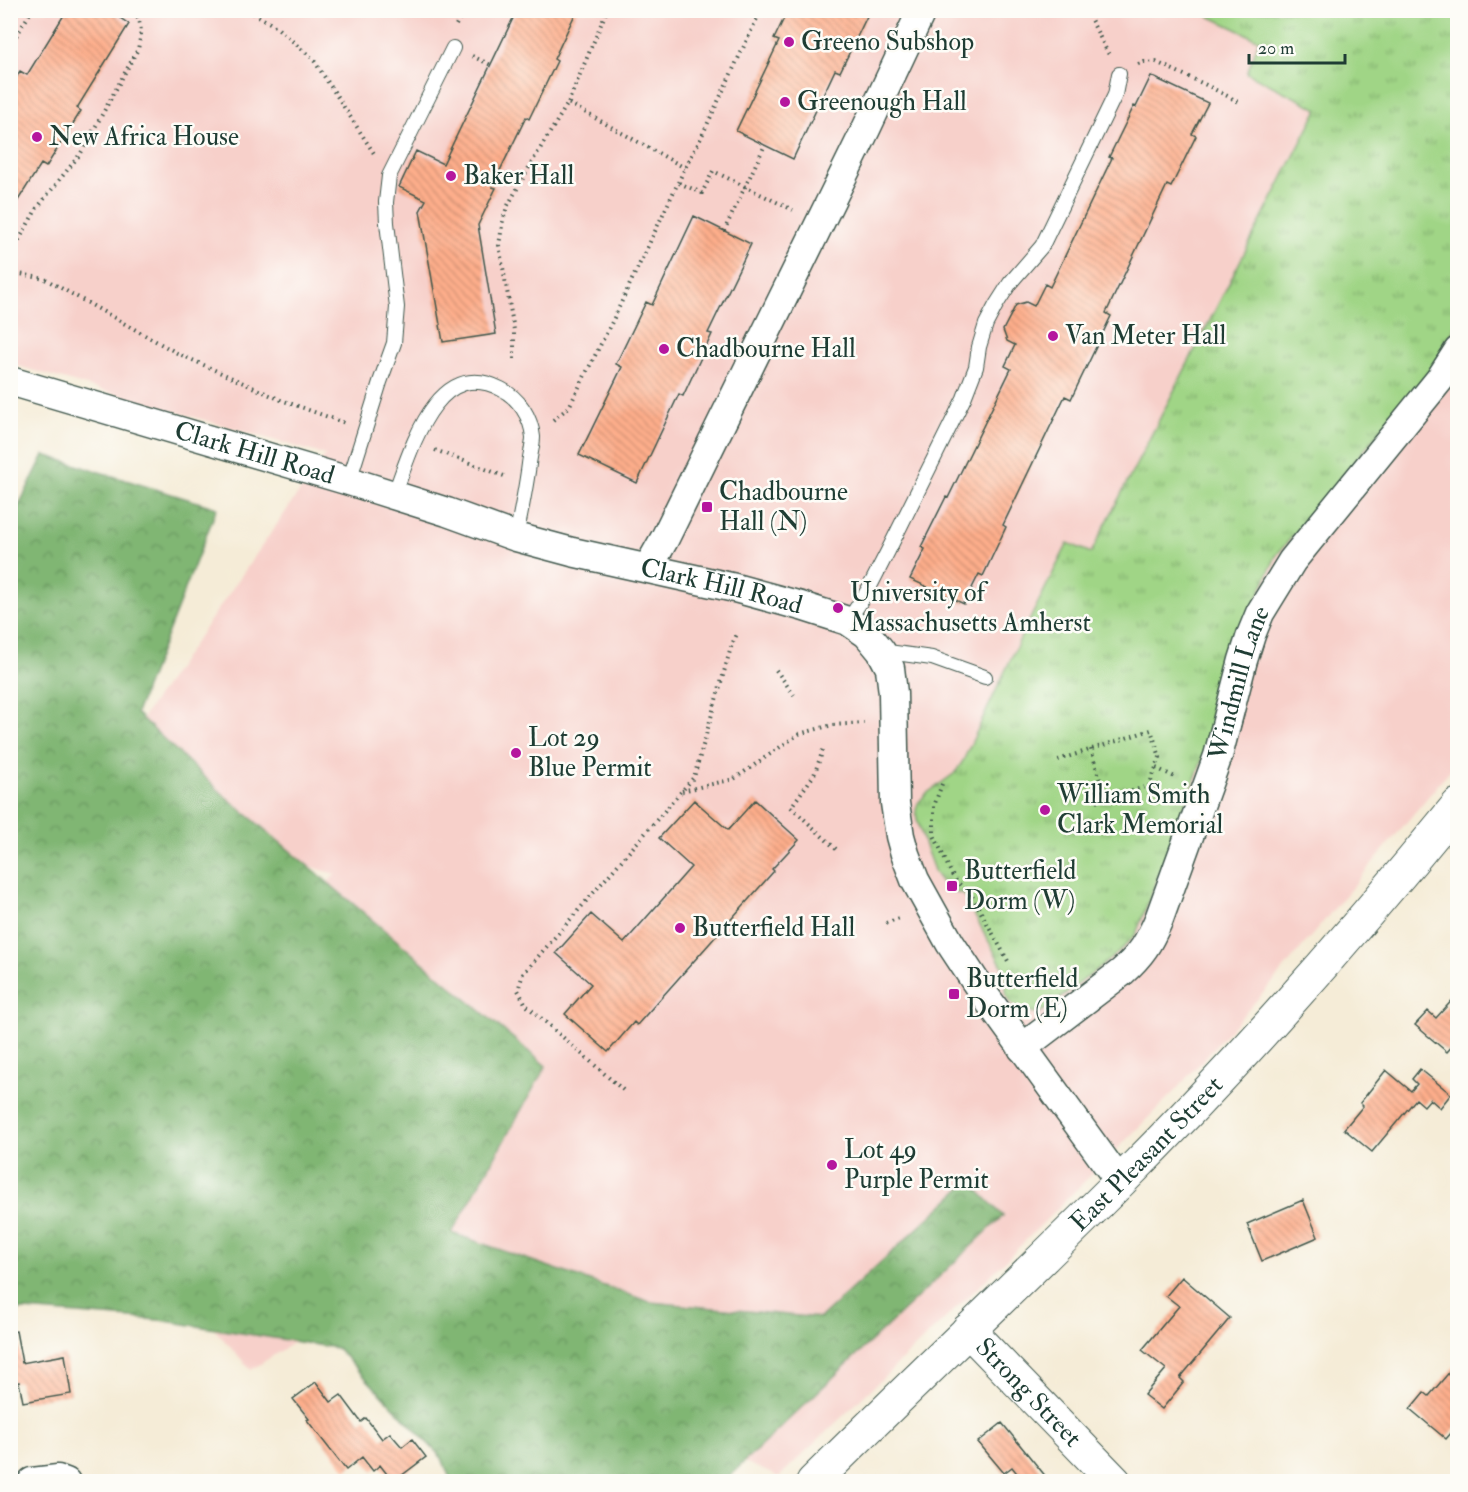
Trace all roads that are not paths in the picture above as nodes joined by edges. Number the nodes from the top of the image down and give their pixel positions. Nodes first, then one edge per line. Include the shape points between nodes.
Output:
1 (922, 10) edge
2 (453, 48) dead end
3 (1119, 74) road end
4 (1458, 351) edge
5 (10, 381) edge
6 (349, 481) junction
7 (394, 495) junction
8 (516, 537) junction
9 (648, 568) junction
10 (848, 621) junction
11 (881, 651) junction
12 (985, 677) dead end
13 (1458, 805) edge
14 (1022, 1048) junction
15 (1120, 1182) junction
16 (968, 1330) junction
17 (32, 1482) edge
18 (66, 1482) edge
19 (813, 1482) edge
20 (1115, 1482) edge

1 - 9 street via 841,182
2 - 6 lane via 389,176 387,223 397,307 394,343
3 - 10 lane via 1108,111 1042,246 1010,283 986,324 964,398 868,590
4 - 14 street, Windmill Lane via 1440,379 1292,561 1260,613 1243,660 1218,756 1147,945 1122,972
5 - 6 street, Clark Hill Road
6 - 7 street, Clark Hill Road
7 - 8 street, Clark Hill Road
7 - 8 lane via 428,413 440,398 472,381 496,386 510,393 529,418 533,438
8 - 9 street, Clark Hill Road
9 - 10 street, Clark Hill Road
10 - 11 street, Clark Hill Road via 867,634
11 - 12 lane via 932,658
11 - 14 street, Clark Hill Road via 890,668 893,693 895,803 900,836 915,880 951,943
13 - 15 main road, East Pleasant Street via 1264,1030
14 - 15 street, Clark Hill Road
15 - 16 main road, East Pleasant Street
16 - 19 main road, East Pleasant Street
16 - 20 main road, Strong Street
17 - 18 street

